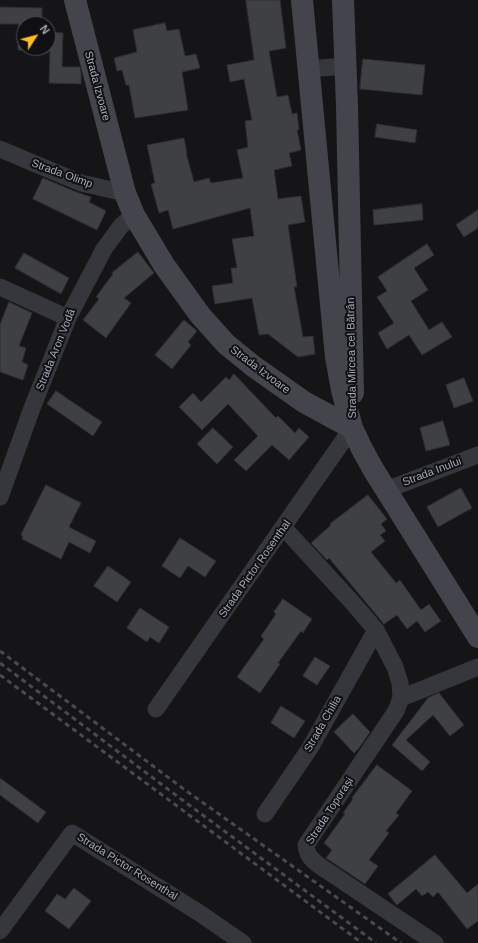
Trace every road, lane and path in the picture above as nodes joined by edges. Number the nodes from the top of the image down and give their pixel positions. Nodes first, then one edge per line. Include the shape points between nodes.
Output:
1 (75, 0) edge
2 (302, 0) edge
3 (343, 0) edge
4 (345, 66) junction
5 (308, 69) junction
6 (0, 149) edge
7 (125, 193) junction
8 (134, 215) junction
9 (0, 287) edge
10 (68, 318) junction
11 (352, 428) junction
12 (478, 454) edge
13 (386, 490) junction
14 (0, 496) edge
15 (284, 528) junction
16 (376, 630) junction
17 (478, 637) edge
18 (478, 667) edge
19 (401, 698) junction
20 (156, 709) dead end
21 (265, 814) dead end
22 (0, 931) edge
23 (243, 943) edge
24 (435, 943) edge

1 - 7 street, Strada Izvoare
2 - 5 street, Strada Mircea cel Bătrân
3 - 4 street, Strada Mircea cel Bătrân
4 - 5 street
4 - 11 street, Strada Mircea cel Bătrân via 353,371
5 - 11 street, Strada Mircea cel Bătrân via 336,357
6 - 7 street, Strada Olimp via 81,183
7 - 8 street, Strada Izvoare
8 - 10 street, Strada Aron Vodă via 121,226 104,249
8 - 11 street, Strada Izvoare via 164,266 200,315 226,344 304,402
9 - 10 street
10 - 14 street, Strada Aron Vodă
11 - 13 street
11 - 15 street, Strada Pictor Rosenthal
12 - 13 street, Strada Inului
13 - 17 street
15 - 16 street
15 - 20 street, Strada Pictor Rosenthal
16 - 19 street via 395,667
16 - 21 street, Strada Chilia via 310,748
18 - 19 street
19 - 24 street, Strada Toporași via 396,712 306,845 307,853 320,866
22 - 23 street, Strada Pictor Rosenthal via 72,833

